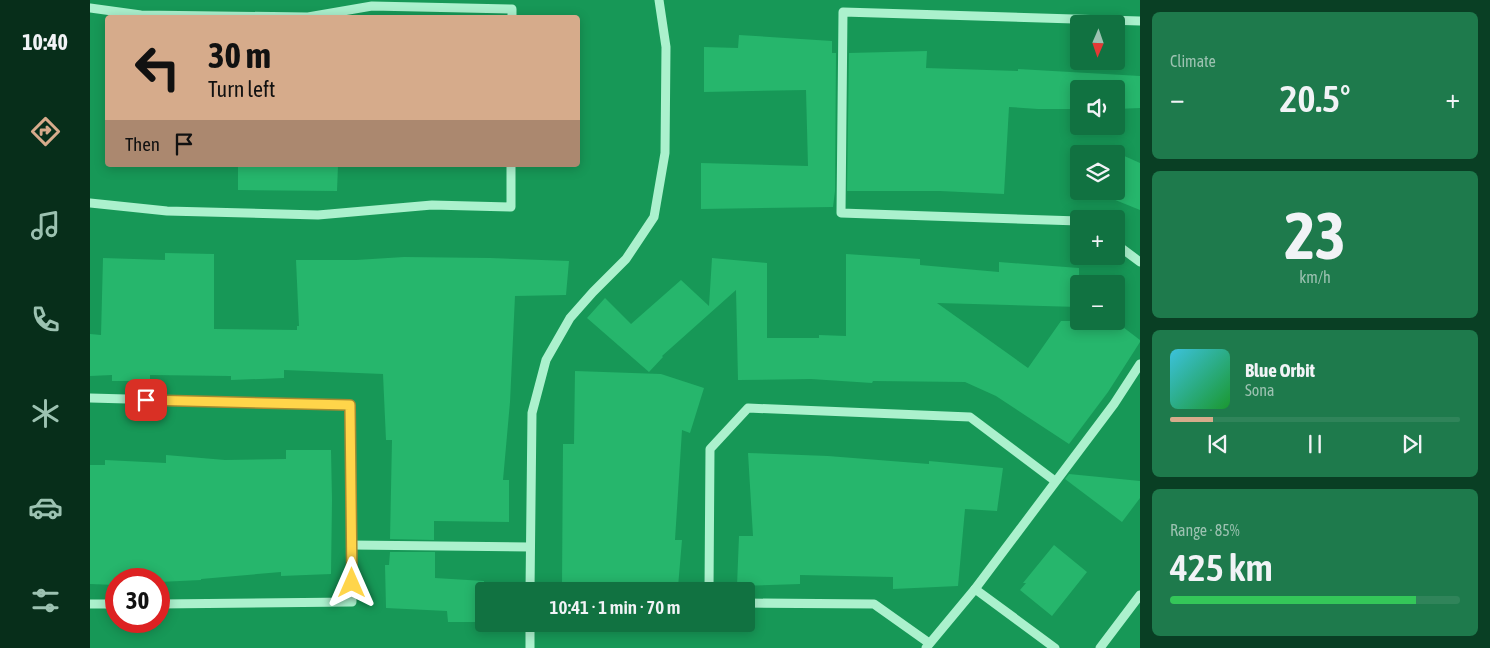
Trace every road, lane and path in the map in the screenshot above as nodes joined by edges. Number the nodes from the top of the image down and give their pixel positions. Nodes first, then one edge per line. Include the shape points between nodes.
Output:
1 (659, 0) edge
2 (90, 8) edge
3 (141, 15) edge
4 (314, 15) edge
5 (512, 15) edge
6 (1140, 21) edge
7 (511, 167) edge
8 (90, 202) edge
9 (1070, 221) edge
10 (1125, 251) edge
11 (1140, 262) edge
12 (1140, 364) edge
13 (90, 398) edge
14 (1055, 481) junction
15 (352, 545) junction
16 (530, 547) junction
17 (530, 582) edge
18 (709, 582) edge
19 (975, 589) junction
20 (1140, 595) edge
21 (755, 603) edge
22 (90, 604) edge
23 (105, 604) edge
24 (170, 604) edge
25 (530, 632) edge
26 (927, 646) edge
27 (530, 648) edge
28 (1055, 648) edge
29 (1100, 648) edge

1 - 16 street via 666,47 664,153 654,218 626,259 570,318 546,360 532,413
2 - 3 street
4 - 5 street via 372,6 512,10
6 - 9 street via 843,12 841,213
7 - 8 street via 511,207 432,205 318,215 167,211
10 - 11 street
12 - 14 street
13 - 15 street via 350,405
14 - 18 street via 970,417 748,408 710,449
14 - 19 street
15 - 16 street
15 - 24 street via 352,602
16 - 17 street
19 - 26 street
19 - 28 street
20 - 29 street
21 - 26 street via 874,604
22 - 23 street
25 - 27 street

